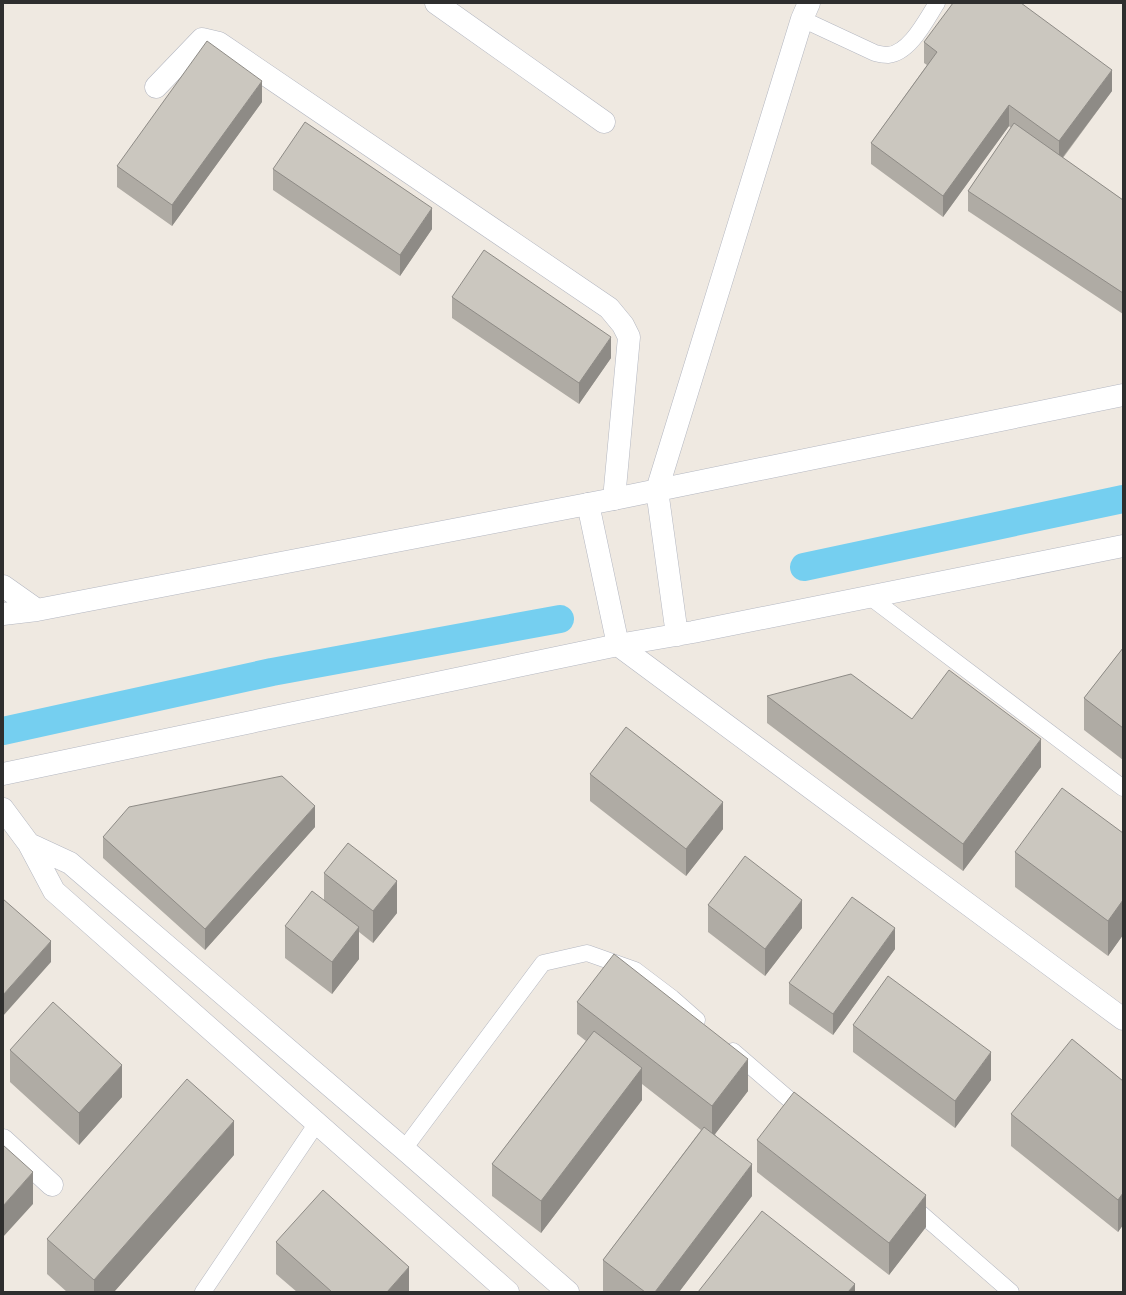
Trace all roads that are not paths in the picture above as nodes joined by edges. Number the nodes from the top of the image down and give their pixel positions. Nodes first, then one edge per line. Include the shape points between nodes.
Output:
1 (436, 3) edge
2 (937, 3) edge
3 (805, 11) edge
4 (156, 87) dead end
5 (604, 122) dead end
6 (1123, 395) edge
7 (657, 490) junction
8 (614, 500) junction
9 (588, 504) junction
10 (1123, 546) edge
11 (3, 586) edge
12 (870, 597) junction
13 (37, 610) junction
14 (3, 614) edge
15 (677, 635) junction
16 (618, 645) junction
17 (3, 774) edge
18 (1123, 788) edge
19 (3, 809) edge
20 (29, 844) junction
21 (1123, 1019) edge
22 (815, 1122) edge
23 (317, 1123) junction
24 (3, 1140) edge
25 (404, 1149) junction
26 (52, 1185) dead end
27 (898, 1194) edge
28 (204, 1292) edge
29 (508, 1292) edge
30 (568, 1292) edge
31 (1012, 1292) edge

1 - 5 street
2 - 3 lane via 914,39 900,50 888,55 875,53
3 - 7 street
4 - 8 street via 202,39 219,43 609,308 629,337
6 - 7 street
7 - 8 street
7 - 15 street
8 - 9 street
9 - 13 street
9 - 16 street
10 - 12 street
11 - 13 street
12 - 15 street
12 - 18 lane
13 - 14 street
15 - 16 street
16 - 17 street
16 - 21 street
19 - 20 street
20 - 23 street via 54,891
20 - 25 street via 70,863
22 - 25 lane via 672,998 634,970 587,952 543,963
23 - 28 lane
23 - 29 street
24 - 26 street
25 - 30 street
27 - 31 lane

